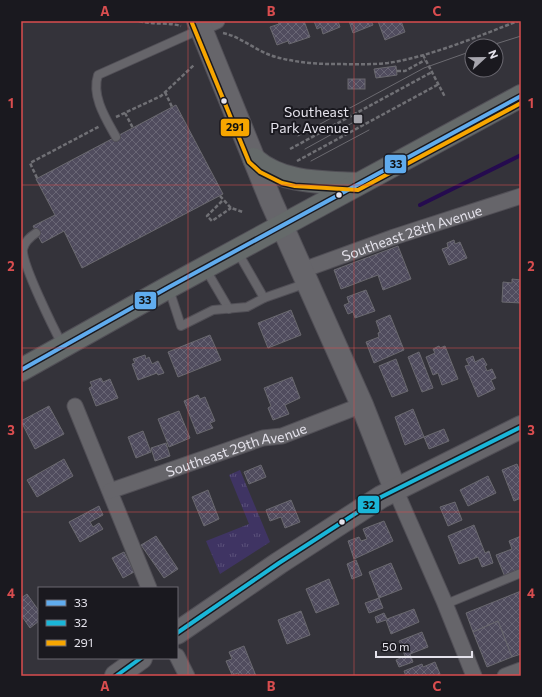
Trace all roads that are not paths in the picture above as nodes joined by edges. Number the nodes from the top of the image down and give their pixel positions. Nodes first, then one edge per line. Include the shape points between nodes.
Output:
1 (199, 24) edge
2 (521, 96) edge
3 (116, 137) dead end
4 (254, 159) junction
5 (357, 184) junction
6 (521, 196) edge
7 (282, 226) junction
8 (36, 233) dead end
9 (236, 250) junction
10 (204, 268) junction
11 (306, 276) junction
12 (168, 287) junction
13 (264, 298) junction
14 (228, 309) junction
15 (64, 347) junction
16 (21, 370) edge
17 (362, 405) junction
18 (75, 406) dead end
19 (521, 427) edge
20 (395, 489) junction
21 (110, 491) junction
22 (521, 573) edge
23 (149, 587) edge
24 (446, 604) junction
25 (178, 632) edge
26 (178, 658) edge
27 (141, 659) edge
28 (521, 670) edge
29 (116, 676) edge
30 (187, 676) edge
31 (474, 676) edge
32 (505, 676) edge

1 - 3 lane via 98,75 95,88
1 - 4 main road
2 - 5 main road
4 - 5 main road via 263,167 295,180
4 - 7 main road
5 - 7 main road
6 - 11 street, Southeast 28th Avenue via 394,237
7 - 9 main road
7 - 11 main road
8 - 15 lane via 26,242 23,255 45,312
9 - 10 main road
9 - 13 lane
10 - 12 main road
10 - 14 lane
11 - 13 lane
11 - 17 main road
12 - 14 lane via 181,326 213,310
12 - 15 main road
13 - 14 lane via 247,307
15 - 16 main road
17 - 20 main road
17 - 21 street, Southeast 29th Avenue via 282,436 263,438
18 - 21 street
19 - 20 main road
20 - 24 street
20 - 25 main road via 351,515
21 - 23 street
22 - 24 lane
24 - 31 street
26 - 30 street
27 - 29 main road
28 - 32 street

